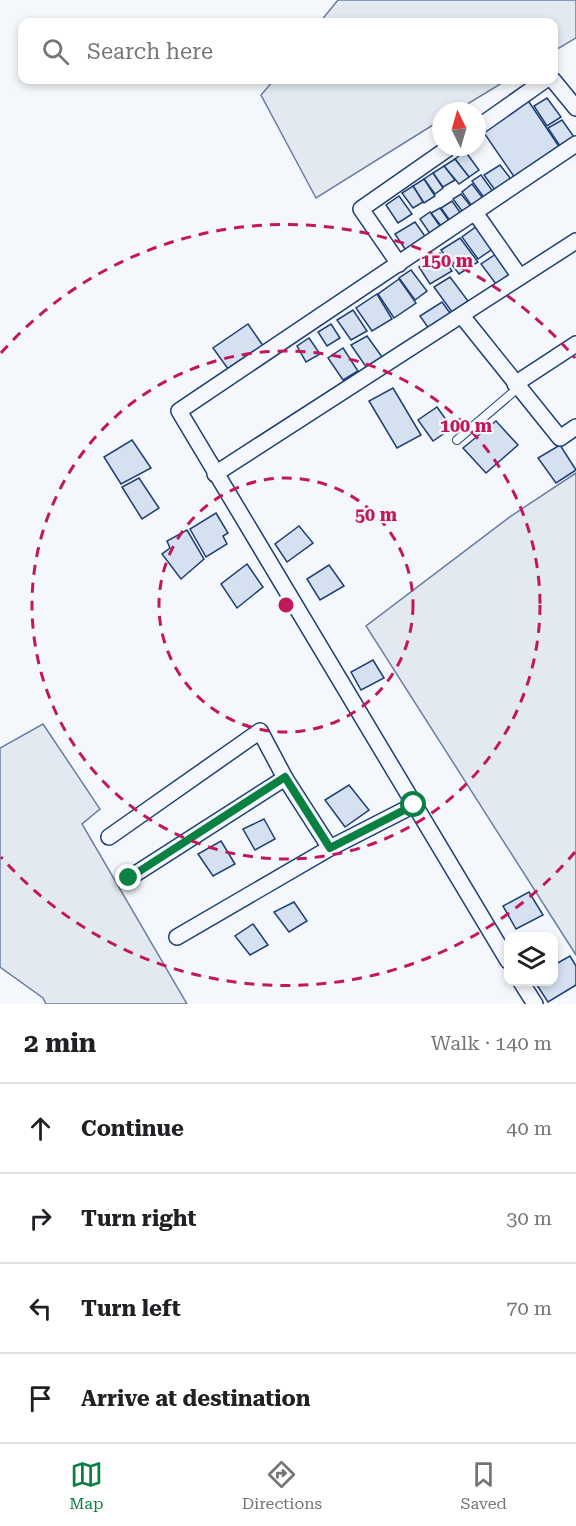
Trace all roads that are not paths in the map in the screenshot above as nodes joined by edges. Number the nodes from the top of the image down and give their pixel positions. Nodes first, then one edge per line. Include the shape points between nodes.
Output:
1 (539, 84) edge
2 (556, 84) edge
3 (576, 108) edge
4 (486, 122) edge
5 (576, 144) edge
6 (437, 156) edge
7 (476, 214) junction
8 (576, 241) edge
9 (399, 264) junction
10 (520, 277) junction
11 (462, 316) junction
12 (576, 344) edge
13 (516, 386) junction
14 (576, 427) edge
15 (457, 440) dead end
16 (215, 474) junction
17 (285, 777) junction
18 (414, 805) junction
19 (109, 837) dead end
20 (330, 848) junction
21 (129, 878) dead end
22 (177, 937) dead end
23 (504, 954) edge
24 (524, 986) edge
25 (535, 1004) edge

1 - 4 street
2 - 3 street
5 - 7 street
6 - 9 street via 361,209
7 - 9 street
7 - 10 street
8 - 10 street
9 - 16 street via 179,411
10 - 11 street
11 - 13 street
11 - 16 street
12 - 13 street
13 - 14 street via 560,438
13 - 15 lane
16 - 18 street
17 - 19 street via 260,731
17 - 20 street
17 - 21 street
18 - 20 street
18 - 23 street
20 - 22 street
24 - 25 street

